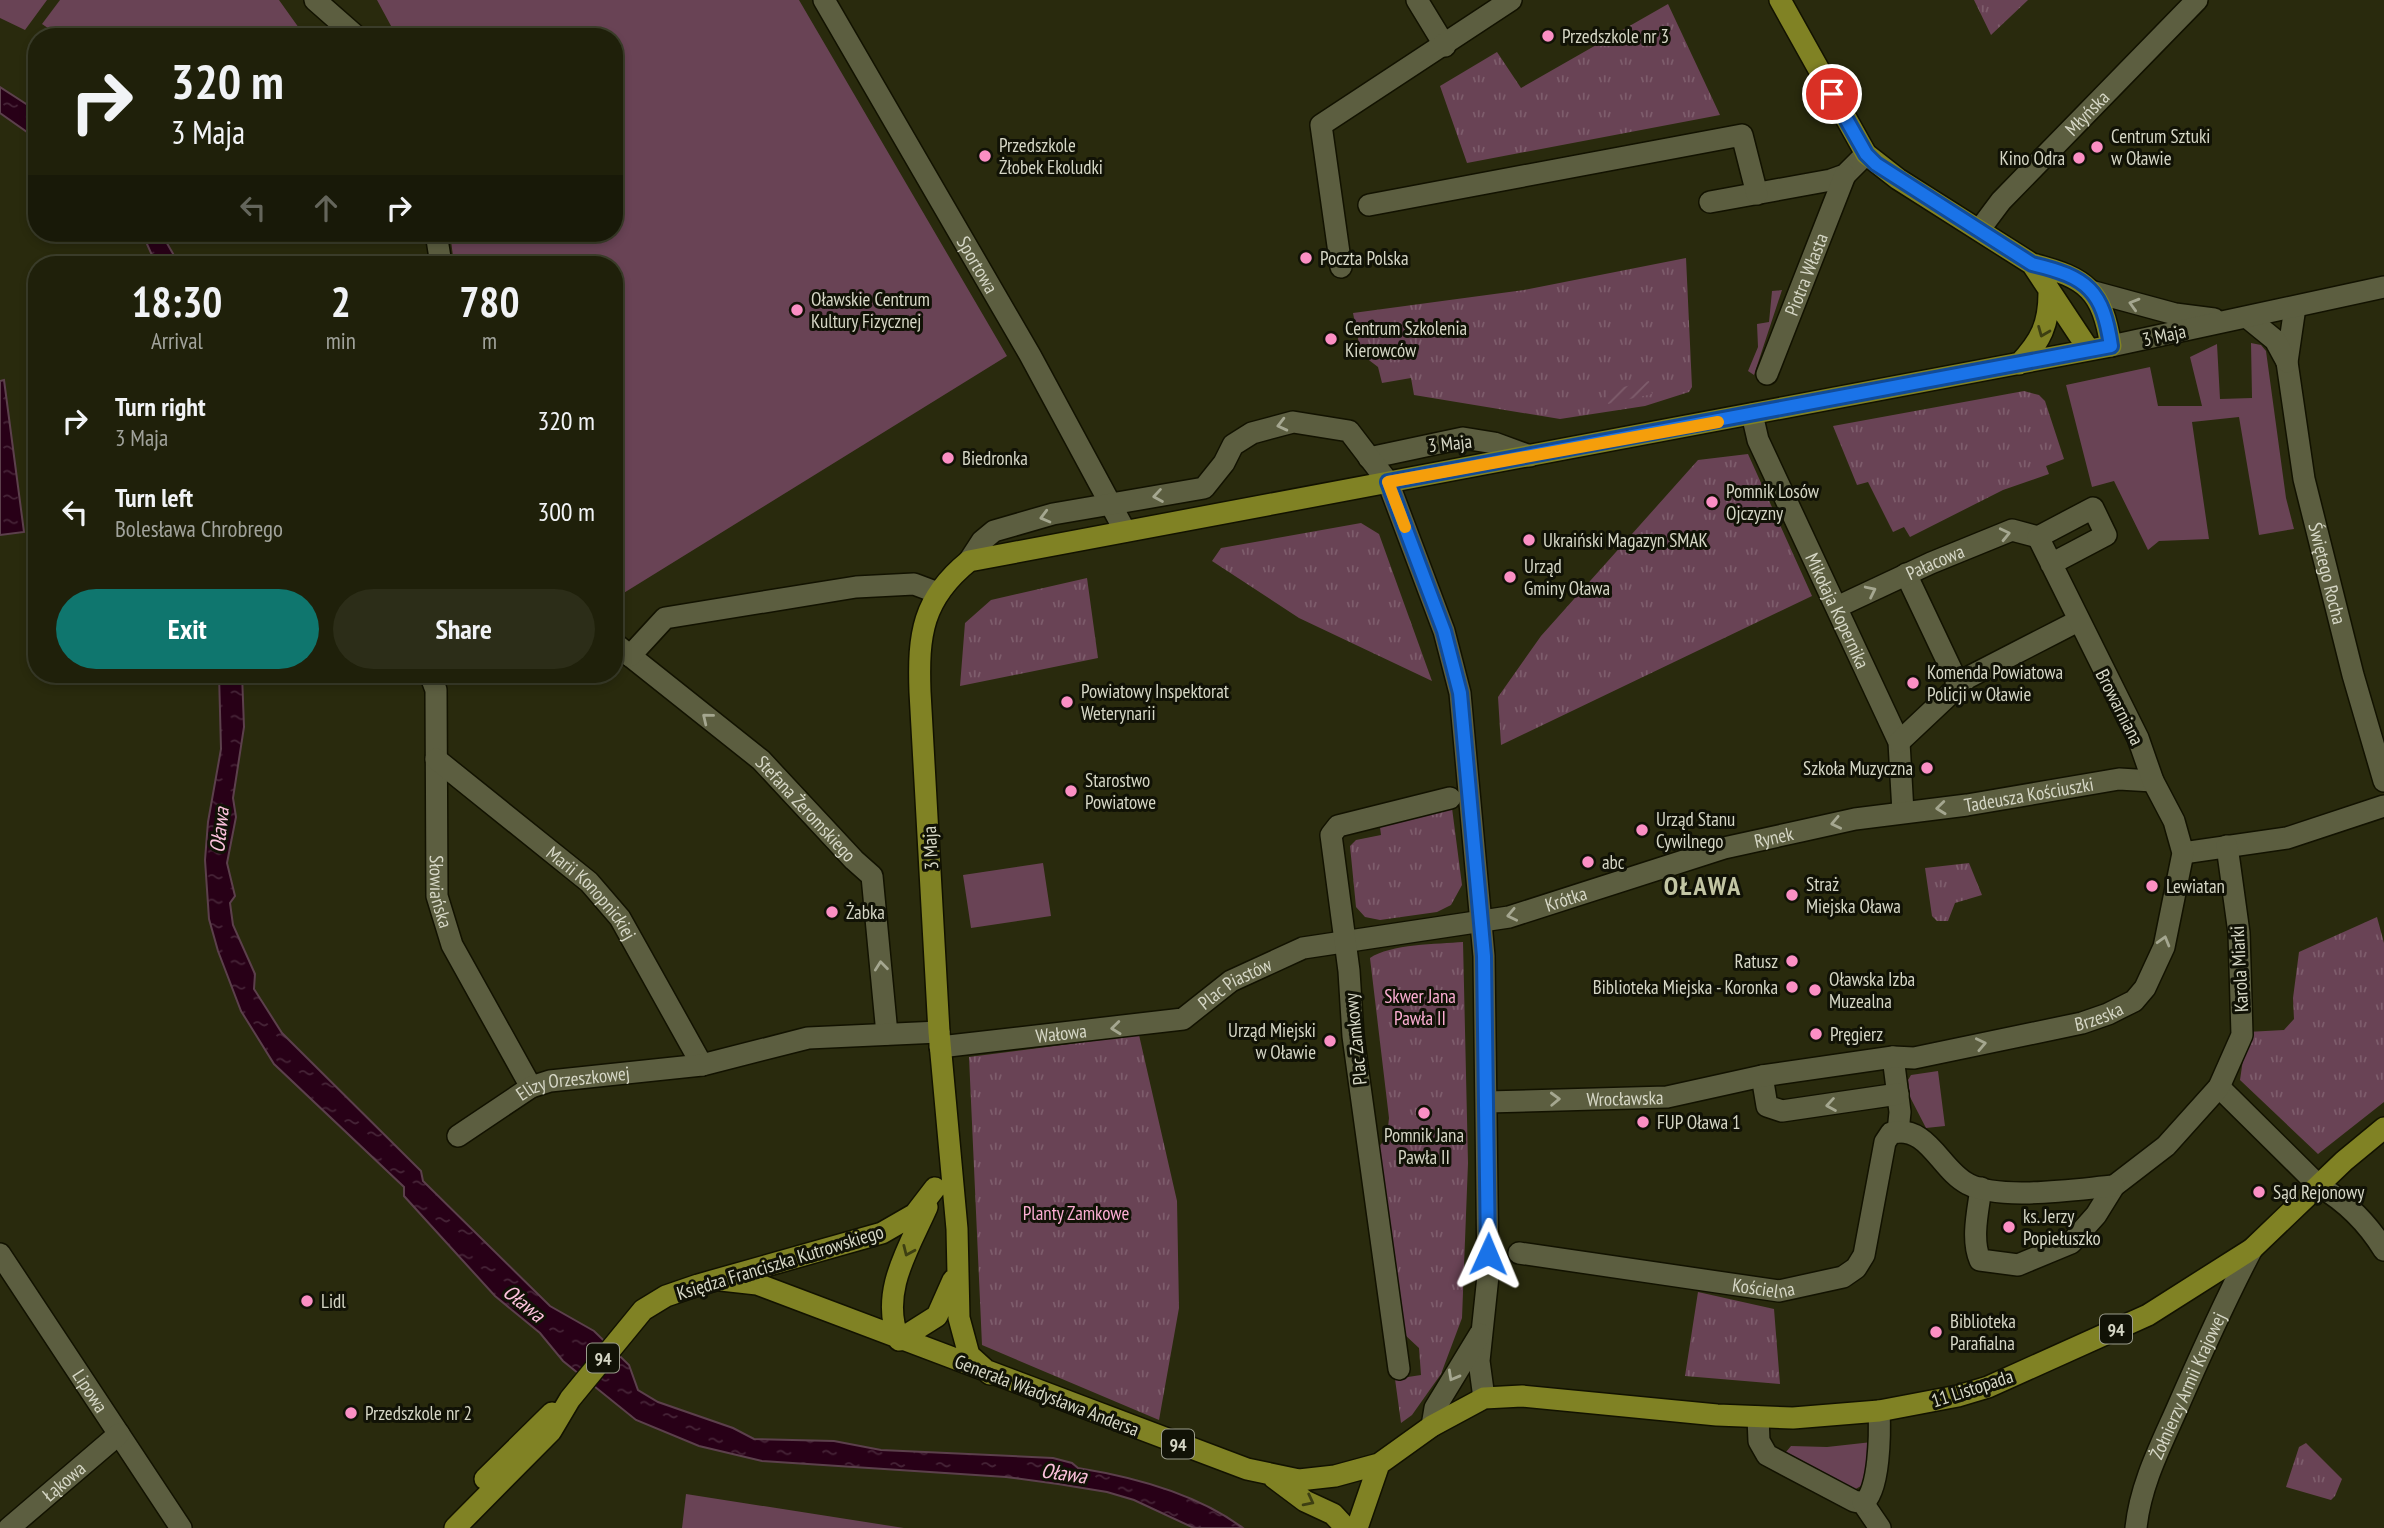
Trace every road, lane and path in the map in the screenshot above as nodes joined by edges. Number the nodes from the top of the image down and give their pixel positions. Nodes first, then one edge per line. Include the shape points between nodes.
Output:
1 (315, 0) edge
2 (824, 0) edge
3 (1417, 0) edge
4 (1511, 0) edge
5 (1780, 0) edge
6 (2197, 0) edge
7 (347, 28) edge
8 (1445, 46) junction
9 (1866, 154) junction
10 (1845, 175) junction
11 (1757, 194) junction
12 (1710, 202) dead end
13 (1369, 205) dead end
14 (1980, 229) junction
15 (2032, 264) junction
16 (1341, 267) dead end
17 (2384, 287) edge
18 (2094, 292) junction
19 (2049, 293) junction
20 (2295, 307) junction
21 (2241, 319) junction
22 (2111, 346) junction
23 (2089, 351) junction
24 (2287, 362) junction
25 (2019, 363) junction
26 (1767, 374) dead end
27 (1752, 414) junction
28 (1530, 456) junction
29 (1369, 458) junction
30 (1388, 482) junction
31 (1112, 504) junction
32 (1125, 531) junction
33 (2038, 537) junction
34 (970, 561) junction
35 (2051, 564) junction
36 (1906, 575) junction
37 (938, 593) junction
38 (1837, 607) junction
39 (2078, 621) junction
40 (623, 648) edge
41 (623, 650) edge
42 (433, 683) edge
43 (1959, 686) junction
44 (1899, 742) junction
45 (436, 760) junction
46 (2153, 781) junction
47 (2384, 781) edge
48 (1450, 798) dead end
49 (2384, 806) edge
50 (1903, 812) junction
51 (2174, 821) joint
52 (2232, 846) junction
53 (2183, 853) junction
54 (1647, 872) joint
55 (1482, 921) junction
56 (1346, 941) junction
57 (1184, 1019) joint
58 (887, 1034) junction
59 (939, 1040) junction
60 (1893, 1057) junction
61 (702, 1065) junction
62 (1762, 1076) junction
63 (531, 1087) junction
64 (2219, 1087) junction
65 (1898, 1094) junction
66 (1487, 1102) junction
67 (2384, 1128) edge
68 (1898, 1132) junction
69 (458, 1136) dead end
70 (948, 1153) junction
71 (2114, 1186) junction
72 (2319, 1186) junction
73 (935, 1188) junction
74 (1981, 1188) junction
75 (2252, 1249) junction
76 (2384, 1250) edge
77 (1519, 1253) dead end
78 (0, 1254) edge
79 (956, 1261) junction
80 (721, 1280) junction
81 (1483, 1329) junction
82 (899, 1340) junction
83 (1399, 1368) dead end
84 (990, 1374) junction
85 (1484, 1398) junction
86 (570, 1399) junction
87 (1879, 1411) junction
88 (1758, 1417) junction
89 (1432, 1426) junction
90 (119, 1434) junction
91 (1379, 1464) junction
92 (1271, 1476) junction
93 (1863, 1503) junction
94 (9, 1528) edge
95 (181, 1528) edge
96 (438, 1528) edge
97 (455, 1528) edge
98 (1346, 1528) edge
99 (1357, 1528) edge
100 (1880, 1528) edge
101 (2136, 1528) edge

1 - 7 street
2 - 31 street, Sportowa
3 - 8 street
4 - 8 street
5 - 9 main road
6 - 14 street, Młyńska via 2001,201
8 - 16 street via 1321,125
9 - 10 street
9 - 14 main road
10 - 11 street
10 - 26 street, Piotra Własta
11 - 12 street
11 - 13 street via 1742,135
14 - 15 main road
15 - 18 main road via 2053,269
15 - 19 main road
17 - 20 street, 3 Maja
21 -> 18 street via 2175,314
18 - 22 main road via 2104,307
19 - 23 main road
19 -> 25 main road via 2046,325 2038,344
20 - 21 street, 3 Maja
20 - 24 street, Świętego Rocha
21 - 22 street, 3 Maja
21 - 24 street, Świętego Rocha via 2275,340
22 - 23 main road, 3 Maja
23 - 25 main road, 3 Maja
24 - 47 street, Świętego Rocha via 2314,523
25 - 27 main road, 3 Maja
27 - 28 main road, 3 Maja
27 - 38 street, Mikołaja Kopernika via 1758,440
28 - 29 street, 3 Maja via 1494,443 1463,439
28 - 30 main road, 3 Maja
29 - 30 street
29 -> 31 street, 3 Maja via 1349,430 1293,422 1252,433 1233,445 1204,488
30 - 32 main road, 3 Maja
30 - 55 street via 1444,631 1460,693
31 - 32 street, Sportowa
31 -> 34 street, 3 Maja via 994,531
32 - 34 main road, 3 Maja
33 - 35 street
33 - 35 street via 2093,509 2106,535
36 -> 33 street, Pałacowa via 2012,530
34 - 37 main road, 3 Maja
35 - 39 street, Browarniana
38 -> 36 street, Pałacowa
36 - 43 street
37 - 40 street via 914,584 856,587 665,618
37 - 59 main road, 3 Maja via 919,646
38 - 44 street, Mikołaja Kopernika
39 - 43 street
39 - 46 street, Browarniana via 2138,738
58 -> 41 street, Stefana Żeromskiego via 872,876 761,760
42 - 45 street, Słowiańska
43 - 44 street
44 - 50 street, Mikołaja Kopernika
45 - 61 street, Marii Konopnickiej via 589,883 626,928
45 - 63 street, Słowiańska via 436,895 443,921
46 -> 50 street, Tadeusza Kościuszki via 2119,779
46 - 51 street, Browarniana
48 - 56 street, Plac Zamkowy via 1338,826 1331,835
49 - 52 street via 2287,838
50 -> 54 street, Rynek via 1724,848
51 - 53 street, Brzeska
52 - 53 street
52 - 64 street, Karola Miarki via 2242,1035
60 -> 53 street, Brzeska via 1914,1058 2082,1023 2134,1001 2164,947
54 -> 55 street, Krótka via 1542,909
55 - 56 street, Krótka
55 - 66 street
56 - 57 street, Plac Piastów via 1291,953 1231,981
56 - 83 street, Plac Zamkowy via 1353,1036
57 -> 59 street, Wałowa
58 - 59 street, Wałowa
58 - 61 street, Elizy Orzeszkowej via 808,1038
59 - 70 main road, 3 Maja
60 - 62 street
60 - 65 street
61 - 63 street, Elizy Orzeszkowej via 594,1075
65 -> 62 street via 1782,1111 1764,1102
66 -> 62 street, Wrocławska via 1667,1097
63 - 69 street, Elizy Orzeszkowej
64 - 71 street, Karola Miarki via 2166,1146
64 - 72 street
65 - 68 street
66 - 81 street via 1488,1276
67 - 72 main road, 11 Listopada / 94
68 - 74 street via 1917,1135 1959,1179
68 - 77 street, Kościelna via 1885,1142 1864,1255 1843,1277 1779,1291
70 - 73 main road, 3 Maja
70 - 79 main road, 3 Maja
71 - 74 street via 2039,1193
71 - 74 street via 2071,1243 2018,1265 1980,1260 1976,1241
72 - 75 main road, 11 Listopada / 94
72 - 76 street via 2370,1228
73 - 80 main road, Księdza Franciszka Kutrowskiego via 915,1213 883,1233
73 -> 82 main road, 3 Maja via 893,1284 892,1317
75 - 87 main road, 11 Listopada / 94 via 2148,1315 1988,1387
75 - 101 street, Żołnierzy Armii Krajowej via 2157,1454 2137,1510
78 - 90 street, Lipowa
79 - 82 main road, 3 Maja via 953,1282 937,1316
79 - 84 main road, 3 Maja via 964,1343 974,1362
80 - 82 main road, Generała Władysława Andersa / 94 via 757,1284
80 - 86 main road, Księdza Franciszka Kutrowskiego / 94 via 666,1296 636,1317
81 - 85 street via 1479,1361
81 -> 89 street via 1435,1408
82 - 84 main road, Generała Władysława Andersa / 94
84 - 92 main road, Generała Władysława Andersa / 94
85 - 88 main road, 11 Listopada / 94 via 1534,1397
85 - 89 main road, Generała Władysława Andersa / 94
86 - 96 main road, Księdza Franciszka Kutrowskiego / 94 via 541,1422
86 - 97 main road, Księdza Franciszka Kutrowskiego / 94 via 551,1431
87 - 88 main road, 11 Listopada / 94
87 - 93 street via 1872,1488
88 - 93 street via 1759,1441 1767,1455
89 - 91 main road, Generała Władysława Andersa / 94
90 - 94 street, Łąkowa
90 - 95 street, Lipowa
91 - 92 main road, Generała Władysława Andersa / 94 via 1327,1478
91 - 99 main road
92 -> 98 main road via 1333,1514
93 - 100 street

